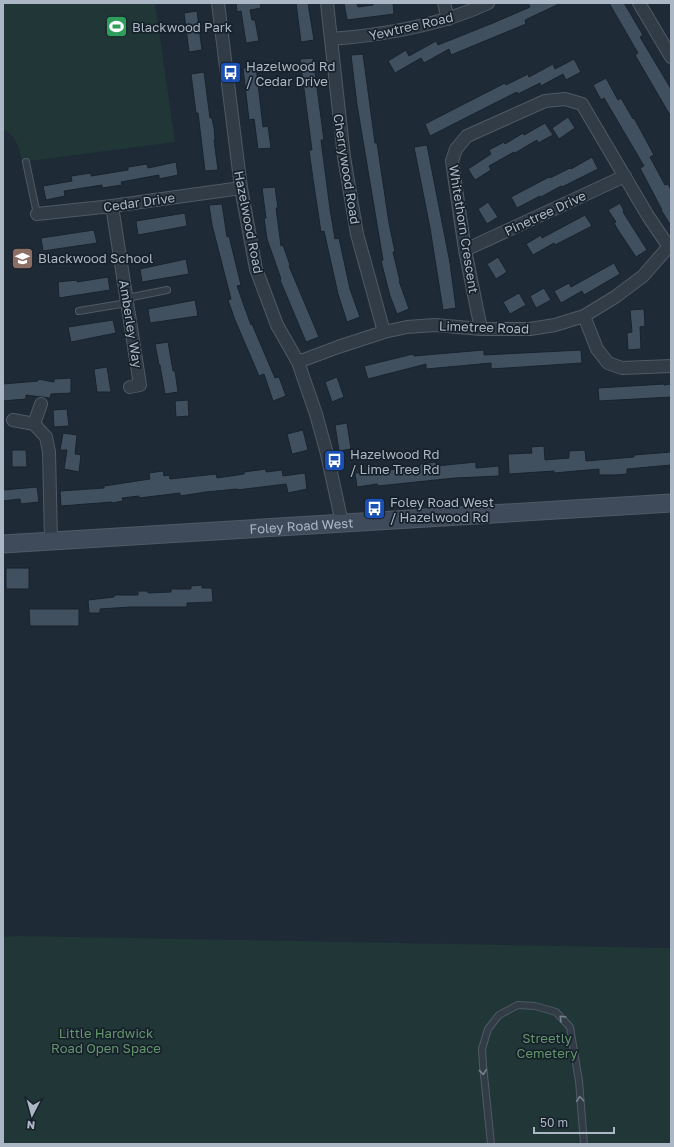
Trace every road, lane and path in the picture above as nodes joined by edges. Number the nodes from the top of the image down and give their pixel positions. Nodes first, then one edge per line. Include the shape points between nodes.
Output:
1 (218, 3) edge
2 (327, 3) edge
3 (444, 3) edge
4 (488, 3) edge
5 (639, 3) edge
6 (448, 19) junction
7 (331, 40) junction
8 (671, 57) edge
9 (26, 162) dead end
10 (625, 176) junction
11 (241, 188) junction
12 (112, 206) junction
13 (37, 214) joint
14 (670, 245) edge
15 (465, 250) junction
16 (167, 290) dead end
17 (127, 300) junction
18 (79, 311) dead end
19 (584, 316) junction
20 (481, 329) junction
21 (384, 332) junction
22 (298, 362) junction
23 (671, 366) edge
24 (130, 387) dead end
25 (41, 404) dead end
26 (13, 420) dead end
27 (34, 424) junction
28 (671, 503) edge
29 (342, 523) junction
30 (51, 541) junction
31 (3, 544) edge
32 (491, 1144) edge
33 (584, 1144) edge

1 - 11 street, Hazelwood Road
2 - 7 street, Cherrywood Road
3 - 6 street
4 - 6 street, Yewtree Road
5 - 8 street
6 - 7 street, Yewtree Road via 369,36
7 - 21 street, Cherrywood Road via 344,157 357,234
9 - 13 lane
10 - 14 street, Whitethorn Crescent via 648,216
10 - 15 street, Pinetree Drive
10 - 15 street, Whitethorn Crescent via 582,104 565,99 545,101 467,136 456,149 452,161
11 - 12 street, Cedar Drive
11 - 22 street, Hazelwood Road via 256,269 277,326
12 - 13 street, Cedar Drive
12 - 17 street, Amberley Way
14 - 19 street, Limetree Road via 643,276
15 - 20 street, Whitethorn Crescent
16 - 17 lane
17 - 18 lane
17 - 24 street, Amberley Way via 140,385
19 - 20 street, Limetree Road via 530,329
19 - 23 street via 597,349 608,363 622,368
20 - 21 street, Limetree Road via 435,325
21 - 22 street, Limetree Road
22 - 29 street, Hazelwood Road via 327,454
25 - 27 street
26 - 27 street
27 - 30 street via 46,437 49,452
28 - 29 main road, Foley Road West
29 - 30 main road, Foley Road West
30 - 31 main road, Foley Road West
33 -> 32 lane via 579,1081 570,1027 556,1012 535,1006 518,1005 499,1015 488,1029 482,1049

